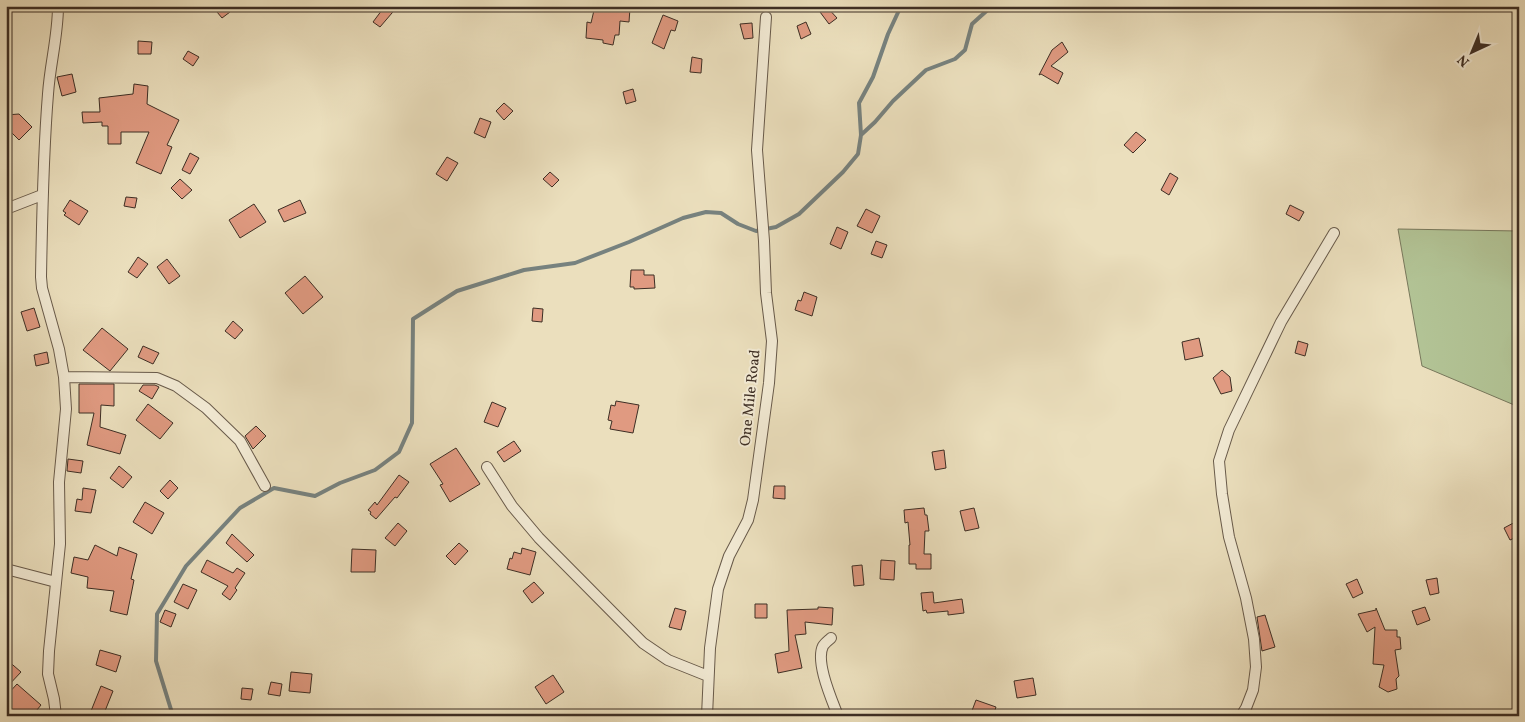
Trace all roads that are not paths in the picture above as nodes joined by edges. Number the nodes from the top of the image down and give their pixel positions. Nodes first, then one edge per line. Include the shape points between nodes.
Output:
1 (58, 6) edge
2 (766, 17) dead end
3 (42, 195) junction
4 (6, 208) edge
5 (1334, 233) dead end
6 (64, 377) junction
7 (487, 467) dead end
8 (265, 486) dead end
9 (6, 569) edge
10 (56, 582) junction
11 (831, 638) dead end
12 (708, 676) junction
13 (56, 716) edge
14 (707, 716) edge
15 (838, 716) edge
16 (1241, 716) edge

1 - 3 street via 48,91
2 - 12 street, One Mile Road via 758,150 772,341 770,383 754,500 718,589
3 - 4 street
3 - 6 street via 42,288
5 - 16 street via 1281,322 1229,430 1219,461 1229,537 1254,639 1256,668 1253,690
6 - 8 street via 157,378 176,386 206,408 240,441
6 - 10 street via 66,409 59,482 60,544
7 - 12 street via 512,506 539,538 643,643 668,660
9 - 10 street
10 - 13 street via 48,651 48,674
11 - 15 street via 823,647 821,658 826,684
12 - 14 street, One Mile Road

